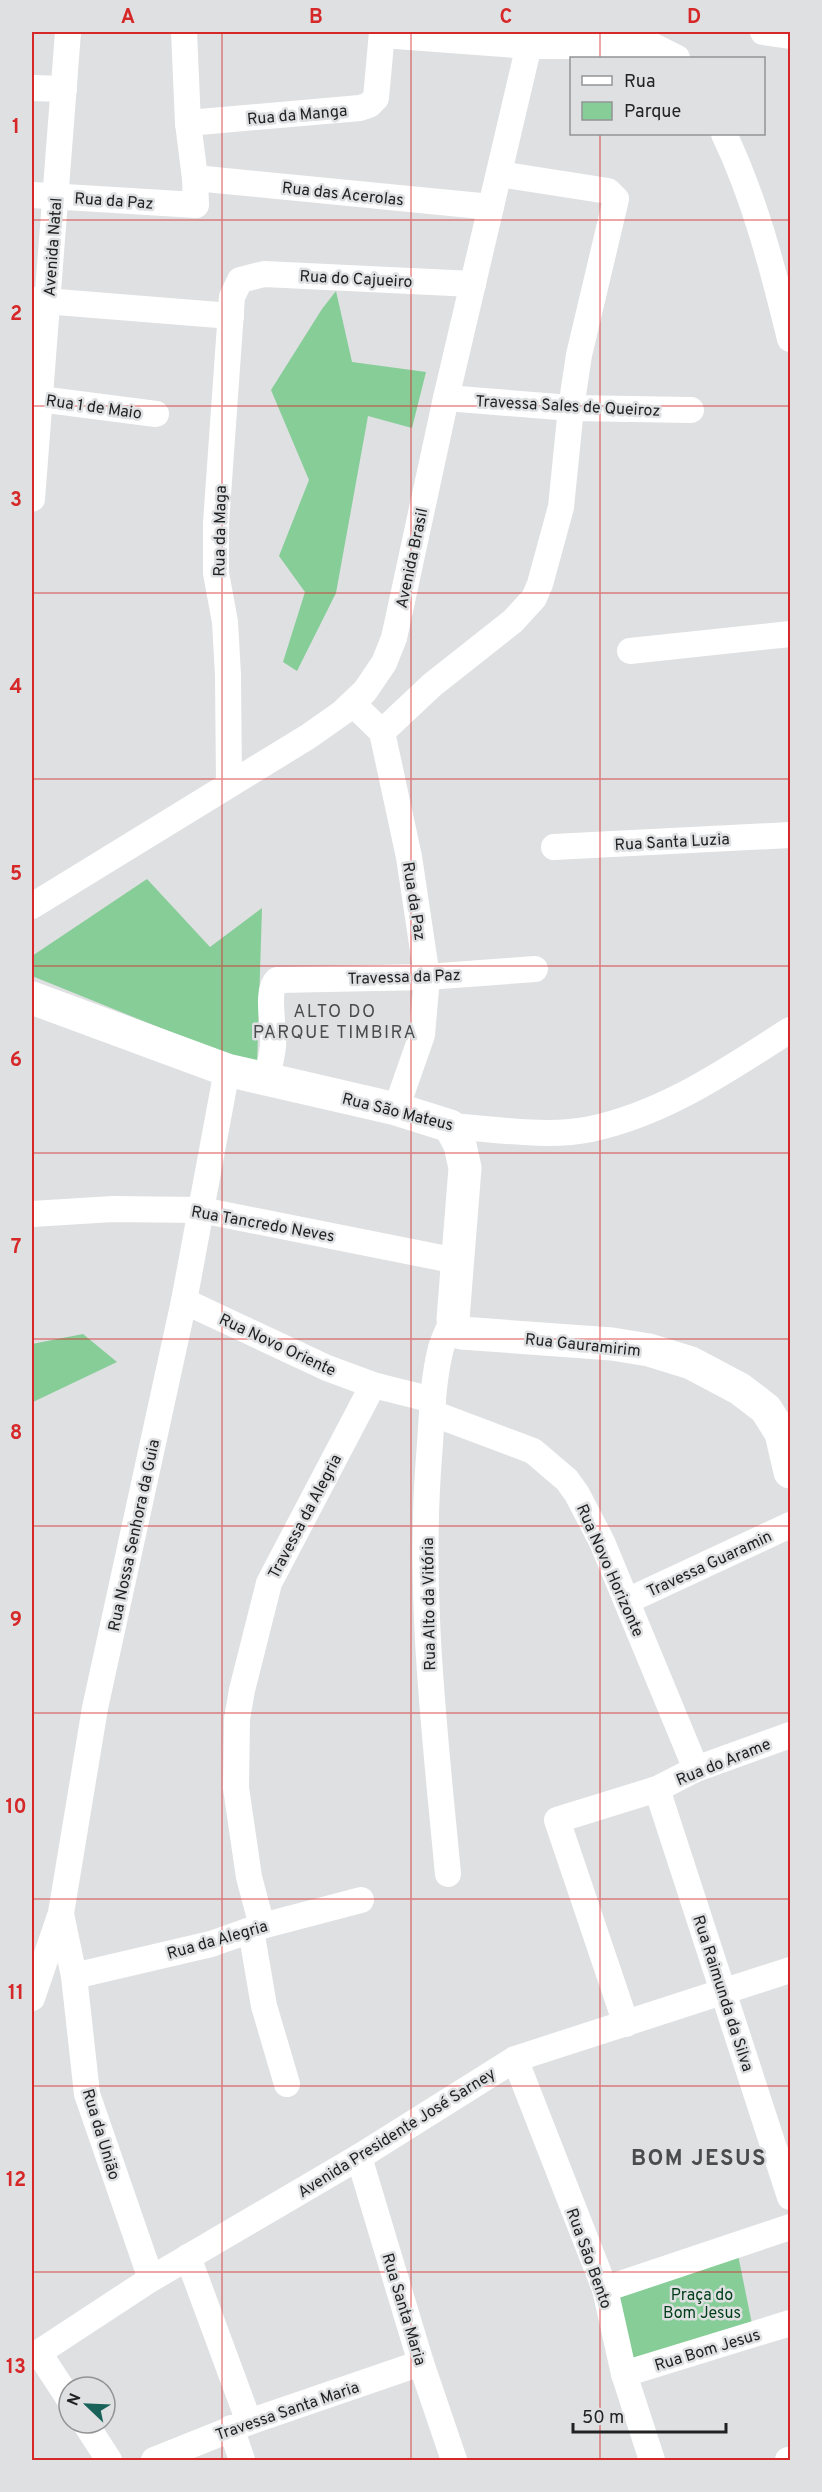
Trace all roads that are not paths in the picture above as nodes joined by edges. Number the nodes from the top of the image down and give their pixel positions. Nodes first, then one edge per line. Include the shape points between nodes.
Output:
1 (68, 32) edge
2 (184, 32) edge
3 (763, 32) edge
4 (382, 33) edge
5 (790, 36) edge
6 (658, 38) edge
7 (530, 39) edge
8 (676, 57) edge
9 (32, 87) edge
10 (64, 89) junction
11 (188, 123) junction
12 (724, 135) edge
13 (500, 174) junction
14 (195, 178) junction
15 (44, 196) edge
16 (491, 207) junction
17 (780, 257) edge
18 (240, 280) joint
19 (473, 284) junction
20 (40, 301) edge
21 (231, 316) junction
22 (790, 339) edge
23 (36, 398) edge
24 (446, 398) junction
25 (571, 408) junction
26 (691, 410) dead end
27 (156, 414) dead end
28 (32, 499) edge
29 (790, 634) edge
30 (630, 651) dead end
31 (353, 704) junction
32 (382, 732) junction
33 (229, 784) junction
34 (790, 835) edge
35 (554, 847) dead end
36 (33, 904) edge
37 (535, 969) dead end
38 (427, 977) junction
39 (32, 998) edge
40 (790, 1030) edge
41 (227, 1070) junction
42 (266, 1079) junction
43 (396, 1110) junction
44 (450, 1126) junction
45 (201, 1210) junction
46 (32, 1214) edge
47 (457, 1261) junction
48 (184, 1301) junction
49 (454, 1329) junction
50 (373, 1385) junction
51 (433, 1406) junction
52 (790, 1472) edge
53 (790, 1525) edge
54 (627, 1601) junction
55 (790, 1735) edge
56 (696, 1769) junction
57 (657, 1789) junction
58 (448, 1874) dead end
59 (361, 1900) dead end
60 (61, 1913) junction
61 (257, 1928) junction
62 (790, 1970) edge
63 (74, 1976) junction
64 (723, 1992) junction
65 (32, 1998) edge
66 (626, 2024) junction
67 (515, 2059) junction
68 (287, 2084) dead end
69 (359, 2157) junction
70 (786, 2164) edge
71 (790, 2197) edge
72 (790, 2227) edge
73 (188, 2257) junction
74 (151, 2279) junction
75 (605, 2289) junction
76 (790, 2323) edge
77 (35, 2355) edge
78 (421, 2363) junction
79 (624, 2374) junction
80 (57, 2383) edge
81 (240, 2425) junction
82 (92, 2435) edge
83 (109, 2460) edge
84 (154, 2460) edge
85 (242, 2460) edge
86 (454, 2460) edge
87 (652, 2460) edge

1 - 10 street, Avenida Natal
2 - 11 street
3 - 5 street
4 - 7 street
4 - 11 street, Rua da Manga via 376,98 369,105
6 - 7 street
6 - 8 street
7 - 13 street, Avenida Brasil
9 - 10 street
10 - 15 street, Avenida Natal
11 - 14 street
12 - 17 street
13 - 16 street, Avenida Brasil
13 - 25 street via 609,191 615,196
14 - 15 street, Rua da Paz via 195,205
14 - 16 street, Rua das Acerolas
15 - 20 street, Avenida Natal
16 - 19 street, Avenida Brasil
17 - 22 street
18 - 19 street, Rua do Cajueiro via 264,274
18 - 21 street, Rua da Maga via 232,297
19 - 24 street, Avenida Brasil
20 - 21 street
20 - 23 street, Avenida Natal
21 - 33 street, Rua da Maga via 216,523 216,573 225,622 228,675
23 - 27 street, Rua 1 de Maio
23 - 28 street, Avenida Natal
24 - 25 street, Travessa Sales de Queiroz
24 - 31 street, Avenida Brasil via 394,639 384,663
25 - 26 street, Travessa Sales de Queiroz
25 - 32 street via 561,507 534,597 513,621 432,685
29 - 30 street
31 - 32 street
31 - 33 street, Avenida Brasil via 309,736
32 - 38 street, Rua da Paz via 409,857
33 - 36 street, Avenida Brasil
34 - 35 street, Rua Santa Luzia
37 - 38 street, Travessa da Paz
38 - 42 street, Travessa da Paz via 274,982 274,1044
38 - 43 street, Rua da Paz via 422,1035
39 - 41 main road, Rua São Mateus
40 - 44 street, Rua São Mateus via 667,1104 590,1129 540,1132
41 - 42 main road, Rua São Mateus
41 - 45 street, Rua Nossa Senhora da Guia
42 - 43 main road, Rua São Mateus
43 - 44 main road, Rua São Mateus
44 - 47 main road, Rua Alto da Vitória via 460,1145 465,1168
45 - 46 street, Rua Tancredo Neves via 113,1209
45 - 47 street, Rua Tancredo Neves
45 - 48 street, Rua Nossa Senhora da Guia
47 - 49 main road, Rua Alto da Vitória
48 - 50 street, Rua Novo Oriente via 327,1368
48 - 60 street, Rua Nossa Senhora da Guia via 95,1708
49 - 51 street, Rua Alto da Vitória via 440,1351
49 - 52 main road, Rua Gauramirim via 612,1344 690,1363 740,1389 766,1409 781,1433
50 - 51 street
50 - 61 street, Travessa da Alegria via 269,1583 242,1690 236,1788
51 - 54 street, Rua Novo Horizonte via 533,1451 567,1480 602,1542
51 - 58 street, Rua Alto da Vitória via 426,1492 425,1606
53 - 54 street, Travessa Guaramin
54 - 56 street, Rua Novo Horizonte
55 - 56 street, Rua do Arame
56 - 57 street, Rua do Arame
57 - 64 street, Rua Raimunda da Silva
57 - 66 street via 557,1820
59 - 61 street, Rua da Alegria
60 - 63 street, Rua da União
60 - 65 street, Rua Nossa Senhora da Guia
61 - 63 street, Rua da Alegria via 211,1944
61 - 68 street, Travessa da Alegria via 264,2006
62 - 64 street, Avenida Presidente José Sarney
63 - 74 street, Rua da União via 87,2094
64 - 66 street, Avenida Presidente José Sarney
64 - 70 street, Rua Raimunda da Silva
66 - 67 street, Avenida Presidente José Sarney
67 - 69 street, Avenida Presidente José Sarney
67 - 75 street, Rua São Bento
69 - 73 street, Avenida Presidente José Sarney
69 - 78 street, Rua Santa Maria
70 - 71 street, Rua Raimunda da Silva
72 - 75 street
73 - 74 street, Avenida Presidente José Sarney
73 - 81 street
74 - 77 street, Avenida Presidente José Sarney
75 - 79 street, Rua São Bento
76 - 79 street, Rua Bom Jesus
77 - 80 street
78 - 81 street, Travessa Santa Maria
78 - 86 street, Rua Santa Maria
79 - 87 street, Rua São Bento
81 - 84 street, Travessa Santa Maria
81 - 85 street
82 - 83 street

